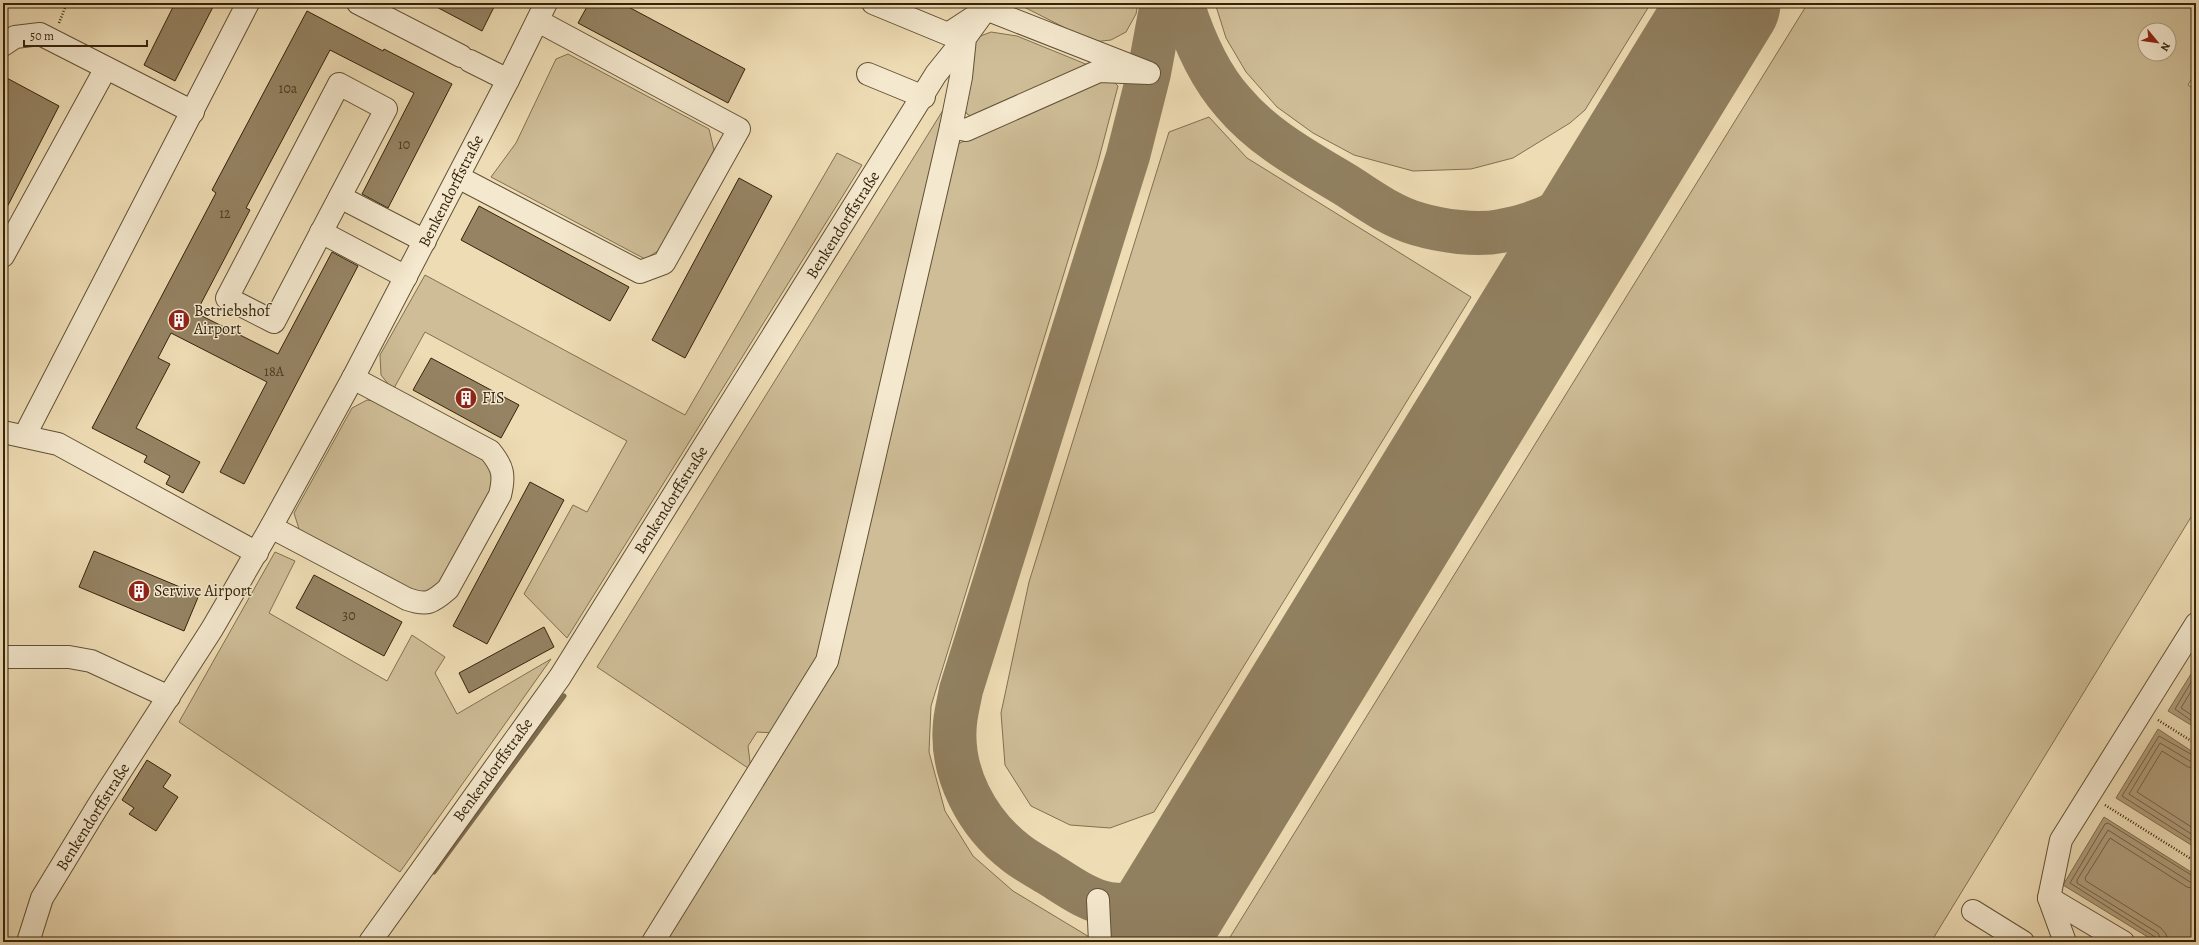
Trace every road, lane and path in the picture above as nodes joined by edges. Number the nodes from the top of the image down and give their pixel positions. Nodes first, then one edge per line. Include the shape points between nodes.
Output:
1 (248, 3) edge
2 (358, 3) edge
3 (872, 3) edge
4 (986, 6) edge
5 (542, 12) edge
6 (966, 38) junction
7 (3, 45) edge
8 (106, 68) junction
9 (868, 74) dead end
10 (508, 80) junction
11 (924, 97) junction
12 (193, 112) junction
13 (951, 127) junction
14 (458, 177) junction
15 (340, 197) junction
16 (321, 232) junction
17 (425, 241) junction
18 (3, 256) edge
19 (406, 277) junction
20 (354, 378) junction
21 (3, 432) edge
22 (25, 435) junction
23 (271, 527) junction
24 (257, 553) junction
25 (2196, 624) edge
26 (3, 657) edge
27 (169, 697) junction
28 (2142, 710) junction
29 (2196, 744) edge
30 (2089, 796) junction
31 (2196, 862) edge
32 (2048, 898) junction
33 (1098, 900) dead end
34 (1973, 911) dead end
35 (28, 942) edge
36 (370, 942) edge
37 (653, 942) edge
38 (1100, 942) edge
39 (2022, 942) edge
40 (2065, 942) edge
41 (2123, 942) edge

1 - 12 street
2 - 10 street
3 - 4 street via 948,34
4 - 6 street, Benkendorffstraße
4 - 13 street via 1149,73 1099,71 966,130
5 - 10 street, Benkendorffstraße
5 - 14 street via 739,129 664,263 640,272
6 - 11 street, Benkendorffstraße via 936,74
6 - 13 street
7 - 8 street via 15,37 40,34
8 - 12 street
8 - 18 street
9 - 11 street
10 - 14 street, Benkendorffstraße
11 - 36 street, Benkendorffstraße via 560,677
12 - 22 street
13 - 37 street via 827,662
14 - 17 street, Benkendorffstraße
15 - 16 street
15 - 16 street via 386,108 339,84 227,298 274,322
15 - 17 street
16 - 19 street
17 - 19 street, Benkendorffstraße
19 - 20 street, Benkendorffstraße
20 - 23 street, Benkendorffstraße
20 - 23 street via 490,451 499,462 504,479 496,502 448,590 435,601 421,604
21 - 22 street
22 - 24 street via 58,444
23 - 24 street, Benkendorffstraße
24 - 27 street, Benkendorffstraße
25 - 28 street
26 - 27 street via 69,657 91,661
27 - 35 street, Benkendorffstraße via 42,898
28 - 29 path
28 - 30 street
30 - 31 path
30 - 32 street via 2062,840
32 - 40 street
32 - 41 street
33 - 38 street
34 - 39 street

